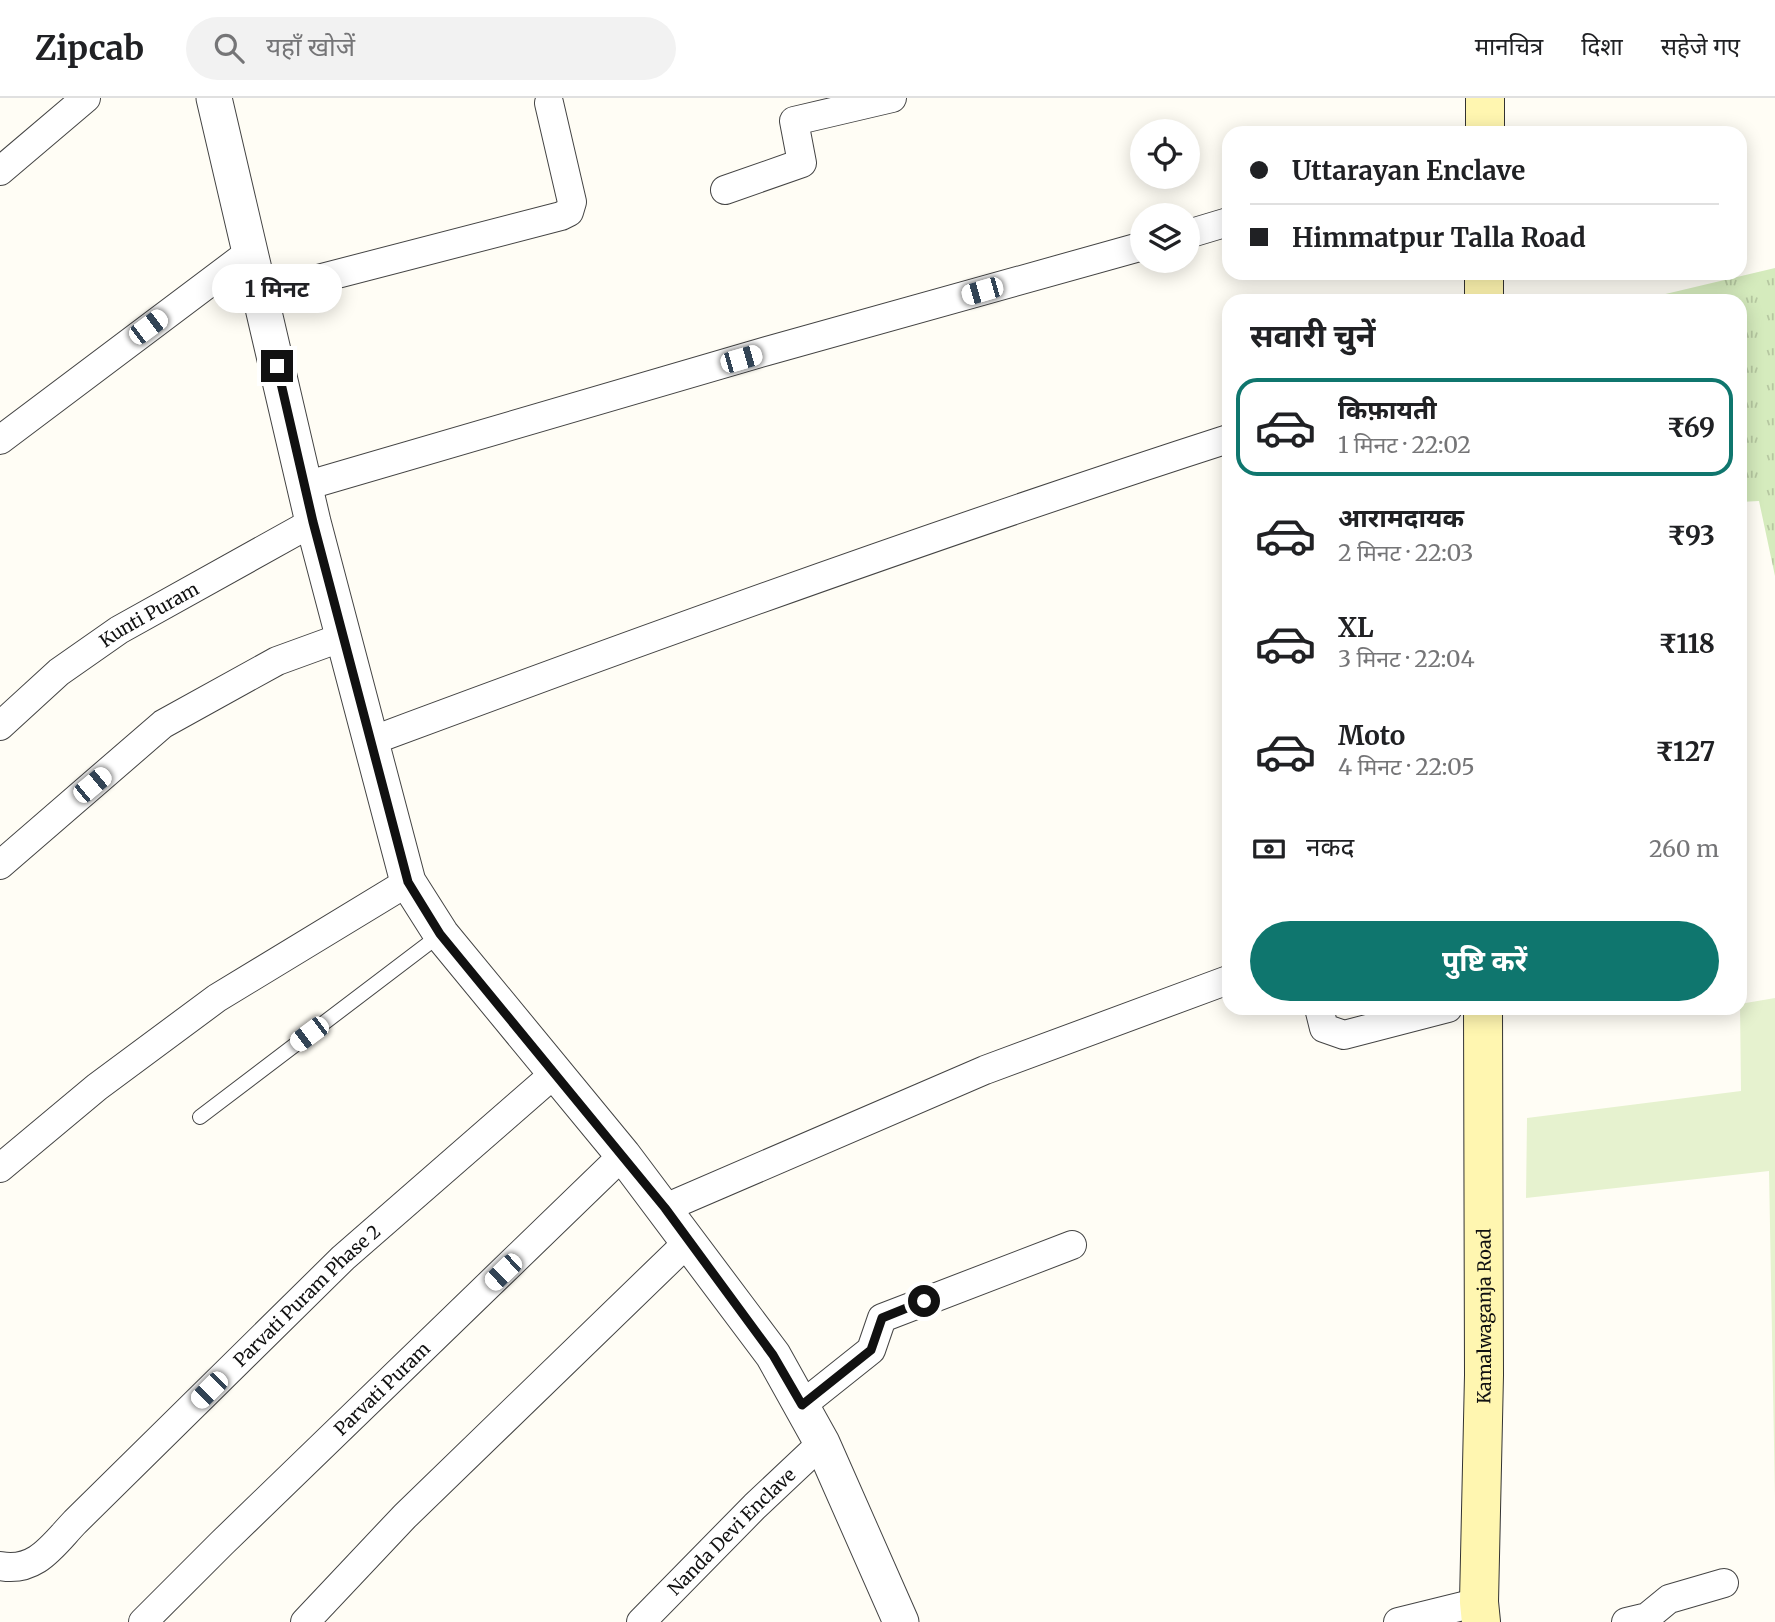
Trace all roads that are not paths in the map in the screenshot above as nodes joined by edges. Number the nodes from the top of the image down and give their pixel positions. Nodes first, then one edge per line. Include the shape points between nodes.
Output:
1 (86, 98) edge
2 (214, 98) edge
3 (892, 98) edge
4 (1485, 98) edge
5 (549, 103) dead end
6 (1485, 126) edge
7 (0, 171) edge
8 (725, 190) dead end
9 (1222, 224) edge
10 (1200, 230) edge
11 (1130, 250) edge
12 (250, 252) junction
13 (260, 294) junction
14 (0, 440) edge
15 (1222, 441) edge
16 (305, 486) junction
17 (313, 522) junction
18 (343, 637) junction
19 (0, 726) edge
20 (371, 741) junction
21 (0, 865) edge
22 (408, 882) junction
23 (440, 934) junction
24 (1222, 982) edge
25 (1321, 1015) edge
26 (1421, 1015) edge
27 (1483, 1015) edge
28 (554, 1074) junction
29 (200, 1117) dead end
30 (624, 1156) junction
31 (0, 1168) edge
32 (665, 1208) junction
33 (688, 1242) junction
34 (1072, 1245) dead end
35 (802, 1405) junction
36 (822, 1443) junction
37 (0, 1566) edge
38 (1724, 1583) dead end
39 (1480, 1612) edge
40 (143, 1622) edge
41 (305, 1622) edge
42 (641, 1622) edge
43 (901, 1622) edge
44 (1398, 1622) edge
45 (1626, 1622) edge

1 - 7 street
2 - 12 street
3 - 8 street via 794,121 802,163
4 - 6 main road
5 - 13 street via 572,202 569,212
9 - 10 street
11 - 16 street
12 - 13 street
12 - 14 street
13 - 16 street
15 - 20 street via 626,646
16 - 17 street
17 - 18 street
17 - 19 street, Kunti Puram via 119,630 59,672
18 - 20 street
18 - 21 street via 277,661 163,724
20 - 22 street
22 - 23 street
22 - 31 street via 217,998 97,1087
23 - 28 street
23 - 29 lane
24 - 32 street via 985,1070
25 - 26 street via 1324,1028 1343,1035
27 - 39 main road, Kamalwaganja Road
28 - 30 street
28 - 37 street, Parvati Puram Phase 2 via 343,1258 43,1555 28,1566
30 - 32 street
30 - 40 street, Parvati Puram
32 - 33 street
33 - 35 street via 773,1355
33 - 41 street via 405,1516
34 - 35 street via 882,1318 871,1350
35 - 36 street
36 - 42 street, Nanda Devi Enclave
36 - 43 street
38 - 45 street via 1669,1599 1647,1617
39 - 44 street

